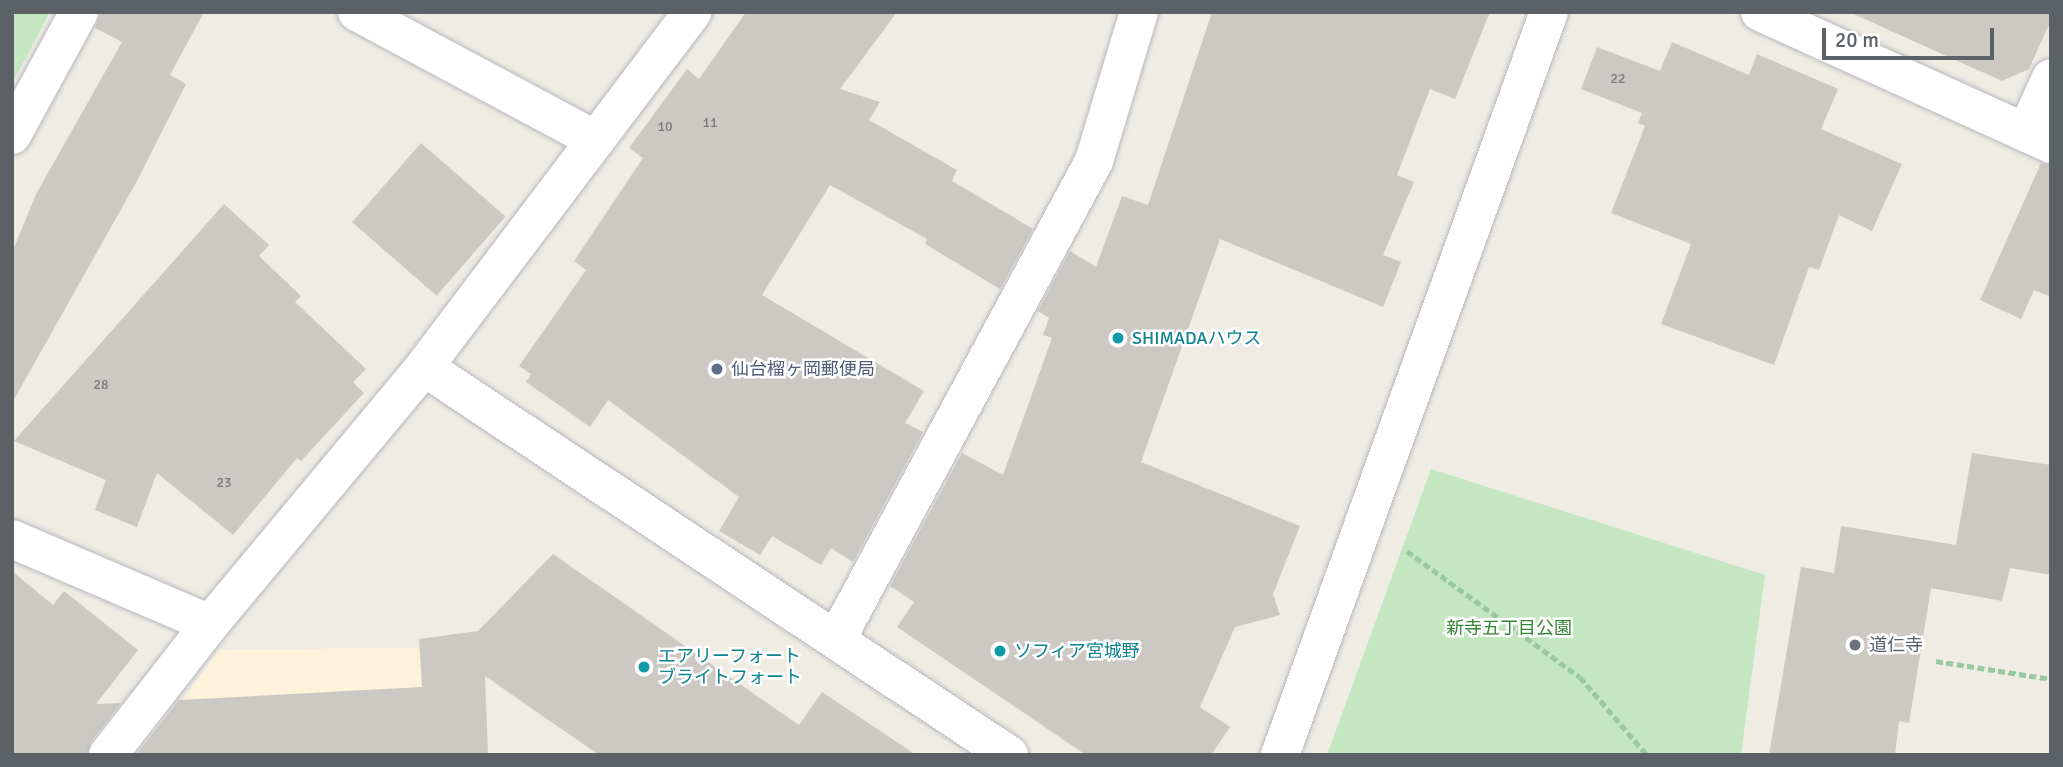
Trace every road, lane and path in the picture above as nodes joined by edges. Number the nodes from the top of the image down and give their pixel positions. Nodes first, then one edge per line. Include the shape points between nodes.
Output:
1 (79, 12) edge
2 (357, 12) edge
3 (692, 12) edge
4 (1139, 12) edge
5 (1549, 12) edge
6 (1760, 12) edge
7 (2051, 78) edge
8 (12, 135) edge
9 (2038, 138) edge
10 (596, 140) junction
11 (424, 367) junction
12 (12, 539) edge
13 (1398, 546) dead end
14 (210, 624) junction
15 (836, 640) junction
16 (1936, 662) dead end
17 (2051, 679) edge
18 (108, 755) edge
19 (1009, 755) edge
20 (1280, 755) edge
21 (1647, 755) edge

1 - 8 street
2 - 10 street
3 - 10 street
4 - 15 street via 1094,161
5 - 20 street
6 - 9 street
7 - 9 street
10 - 11 street
11 - 14 street
11 - 15 street
12 - 14 street
13 - 21 path via 1430,564 1498,620 1580,677
14 - 18 street
15 - 19 street
16 - 17 path

